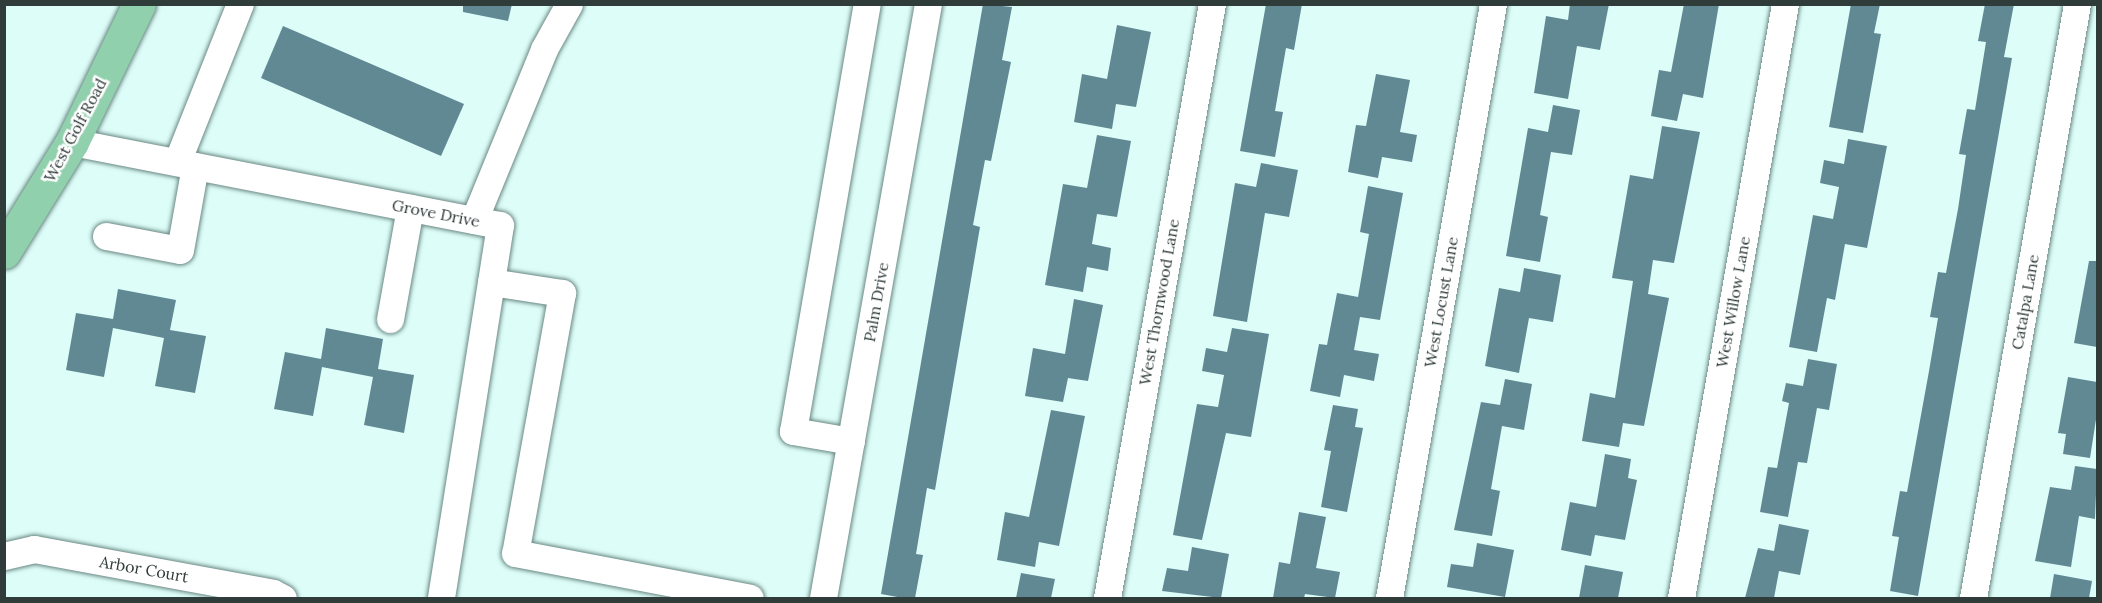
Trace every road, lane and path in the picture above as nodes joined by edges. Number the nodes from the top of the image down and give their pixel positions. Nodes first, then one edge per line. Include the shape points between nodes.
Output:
1 (139, 4) edge
2 (240, 4) edge
3 (569, 4) edge
4 (867, 4) edge
5 (928, 4) edge
6 (1212, 4) edge
7 (1493, 4) edge
8 (1785, 4) edge
9 (2077, 4) edge
10 (72, 142) junction
11 (186, 164) junction
12 (410, 208) junction
13 (474, 220) junction
14 (106, 236) dead end
15 (4, 252) edge
16 (491, 282) junction
17 (390, 319) dead end
18 (851, 441) junction
19 (4, 556) edge
20 (229, 592) edge
21 (283, 598) edge
22 (441, 598) edge
23 (750, 598) edge
24 (823, 598) edge
25 (1107, 598) edge
26 (1389, 598) edge
27 (1680, 598) edge
28 (1973, 598) edge

1 - 10 main road, West Golf Road
2 - 11 street
3 - 13 street via 544,49
4 - 18 street via 793,430
5 - 18 street, Palm Drive
6 - 25 street, West Thornwood Lane
7 - 26 street, West Locust Lane
8 - 27 street, West Willow Lane
9 - 28 street, Catalpa Lane
10 - 11 street, Grove Drive
10 - 15 main road, West Golf Road
11 - 12 street, Grove Drive
11 - 14 street via 180,250
12 - 13 street, Grove Drive
12 - 17 street
13 - 16 street, Grove Drive via 500,225
16 - 22 street, Grove Drive
16 - 23 street via 562,293 515,553
18 - 24 street, Palm Drive
19 - 20 street, Arbor Court via 34,549
20 - 21 street, Arbor Court

